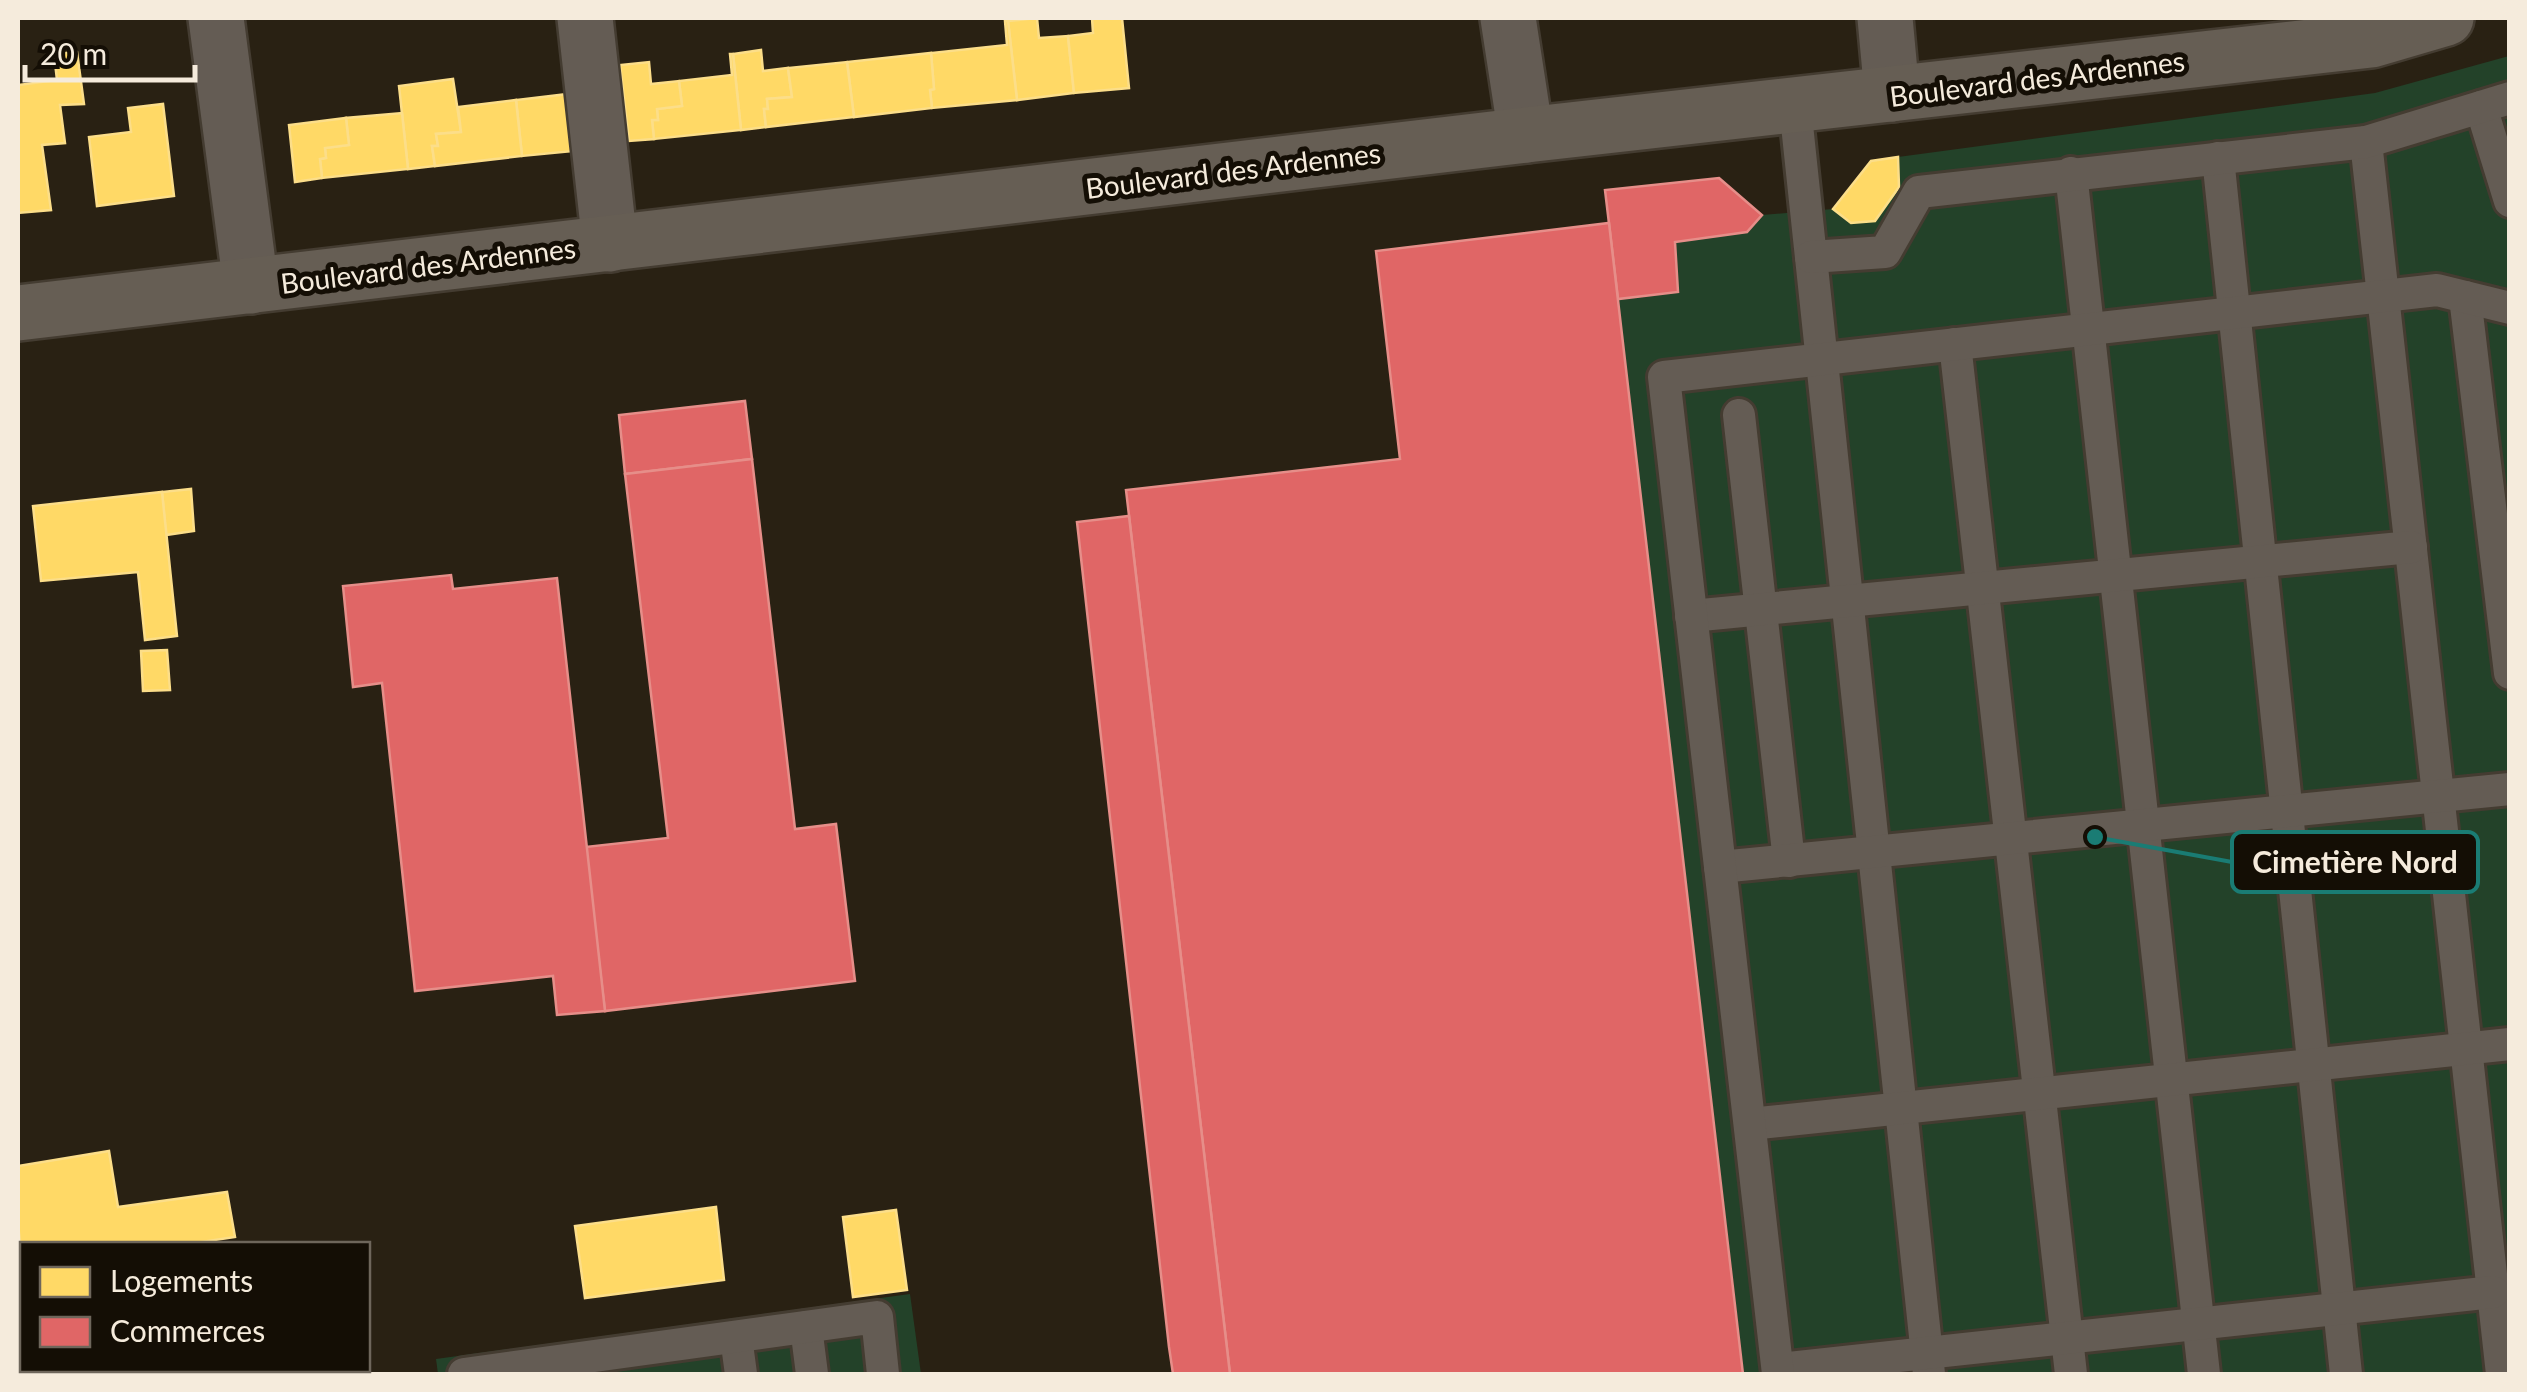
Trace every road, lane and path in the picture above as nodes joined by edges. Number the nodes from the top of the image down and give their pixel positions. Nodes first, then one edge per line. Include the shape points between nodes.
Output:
1 (216, 18) edge
2 (585, 18) edge
3 (1508, 18) edge
4 (1885, 18) edge
5 (2446, 18) edge
6 (1892, 94) junction
7 (2495, 102) edge
8 (1795, 106) junction
9 (1526, 135) junction
10 (2366, 142) junction
11 (2218, 158) junction
12 (2072, 173) junction
13 (2510, 201) edge
14 (610, 244) junction
15 (1811, 258) junction
16 (251, 286) junction
17 (2383, 294) junction
18 (2495, 302) edge
19 (2234, 312) junction
20 (18, 314) edge
21 (2088, 329) junction
22 (1955, 344) junction
23 (1822, 359) junction
24 (1739, 414) dead end
25 (2411, 547) junction
26 (2260, 561) junction
27 (2115, 576) junction
28 (1982, 589) junction
29 (1848, 602) junction
30 (1761, 609) junction
31 (1691, 616) junction
32 (2510, 673) edge
33 (2510, 790) edge
34 (2438, 797) junction
35 (2287, 812) junction
36 (2144, 826) junction
37 (2011, 838) junction
38 (1874, 852) junction
39 (1789, 860) junction
40 (1720, 867) junction
41 (2510, 1044) edge
42 (2467, 1048) junction
43 (2313, 1065) junction
44 (2172, 1080) junction
45 (2040, 1094) junction
46 (1900, 1108) junction
47 (1750, 1124) junction
48 (2493, 1292) junction
49 (2339, 1309) junction
50 (2198, 1324) junction
51 (806, 1327) junction
52 (736, 1337) junction
53 (2067, 1338) junction
54 (1928, 1364) edge
55 (1778, 1372) edge
56 (464, 1374) edge
57 (741, 1374) edge
58 (812, 1374) edge
59 (883, 1374) edge
60 (2071, 1374) edge
61 (2204, 1374) edge
62 (2346, 1374) edge
63 (2502, 1374) edge

1 - 16 street
2 - 14 street
3 - 9 street
4 - 6 street
5 - 6 main road, Boulevard des Ardennes via 2371,40
6 - 8 main road, Boulevard des Ardennes
7 - 10 lane
7 - 13 lane
8 - 9 main road, Boulevard des Ardennes
8 - 15 lane
9 - 14 main road, Boulevard des Ardennes
10 - 11 lane
10 - 17 lane
11 - 12 lane
11 - 19 lane
12 - 15 lane via 1919,192 1884,252
12 - 21 lane
14 - 16 main road, Boulevard des Ardennes
15 - 23 lane
16 - 20 main road, Boulevard des Ardennes
17 - 18 lane via 2437,290
17 - 19 lane
17 - 25 lane
18 - 32 lane
19 - 21 lane
19 - 26 lane
21 - 22 lane
21 - 27 lane
22 - 23 lane
22 - 28 lane
23 - 29 lane
23 - 31 lane via 1664,377
24 - 30 lane
25 - 26 lane
25 - 34 lane
26 - 27 lane
26 - 35 lane
27 - 28 lane
27 - 36 lane
28 - 29 lane
28 - 37 lane
29 - 30 lane
29 - 38 lane
30 - 31 lane
30 - 39 lane
31 - 40 lane
33 - 34 lane
34 - 35 lane
34 - 42 lane
35 - 36 lane
35 - 43 lane
36 - 37 lane
36 - 44 lane
37 - 38 lane
37 - 45 lane
38 - 39 lane
38 - 46 lane
39 - 40 lane
40 - 47 lane
41 - 42 lane
42 - 43 lane
42 - 48 lane
43 - 44 lane
43 - 49 lane
44 - 45 lane
44 - 50 lane
45 - 46 lane
45 - 53 lane
46 - 47 lane
46 - 54 lane
47 - 55 lane
48 - 49 lane
48 - 63 lane
49 - 50 lane
49 - 62 lane
50 - 53 lane
50 - 61 lane
51 - 52 lane
51 - 58 lane
51 - 59 lane via 877,1317
52 - 56 lane
52 - 57 lane
53 - 54 lane
53 - 60 lane
54 - 55 lane

